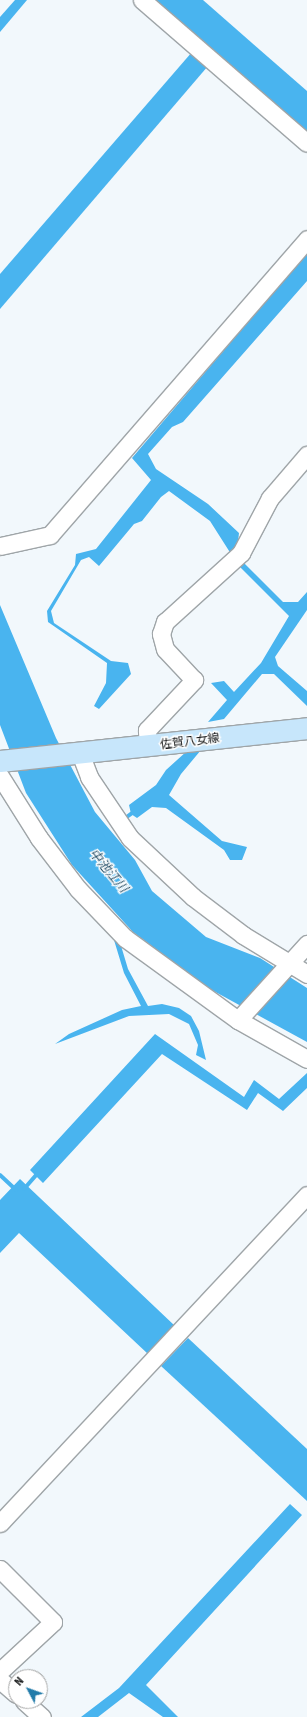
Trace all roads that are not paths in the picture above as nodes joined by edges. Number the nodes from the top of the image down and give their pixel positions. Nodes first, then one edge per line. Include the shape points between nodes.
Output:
1 (142, 0) edge
2 (307, 143) edge
3 (307, 239) edge
4 (307, 455) edge
5 (0, 546) edge
6 (307, 728) edge
7 (148, 746) junction
8 (76, 754) junction
9 (0, 766) edge
10 (307, 944) edge
11 (290, 963) junction
12 (307, 974) edge
13 (239, 1019) junction
14 (307, 1059) edge
15 (307, 1195) edge
16 (0, 1523) edge
17 (0, 1569) edge
18 (0, 1671) edge
19 (0, 1680) edge
20 (8, 1687) edge
21 (33, 1709) edge
22 (42, 1717) edge

1 - 2 street
3 - 5 street via 50,535
4 - 7 street via 270,498 237,558 165,622 161,634 164,648 194,680 147,730
6 - 7 main road, 佐賀八女線
7 - 8 main road, 佐賀八女線
8 - 9 main road, 佐賀八女線
8 - 11 street via 130,838 193,897 243,935
9 - 13 street via 39,838 78,889 125,938
10 - 11 street
11 - 12 street
11 - 13 street
13 - 14 street
15 - 16 street
17 - 18 street via 53,1622
19 - 20 street
21 - 22 street

